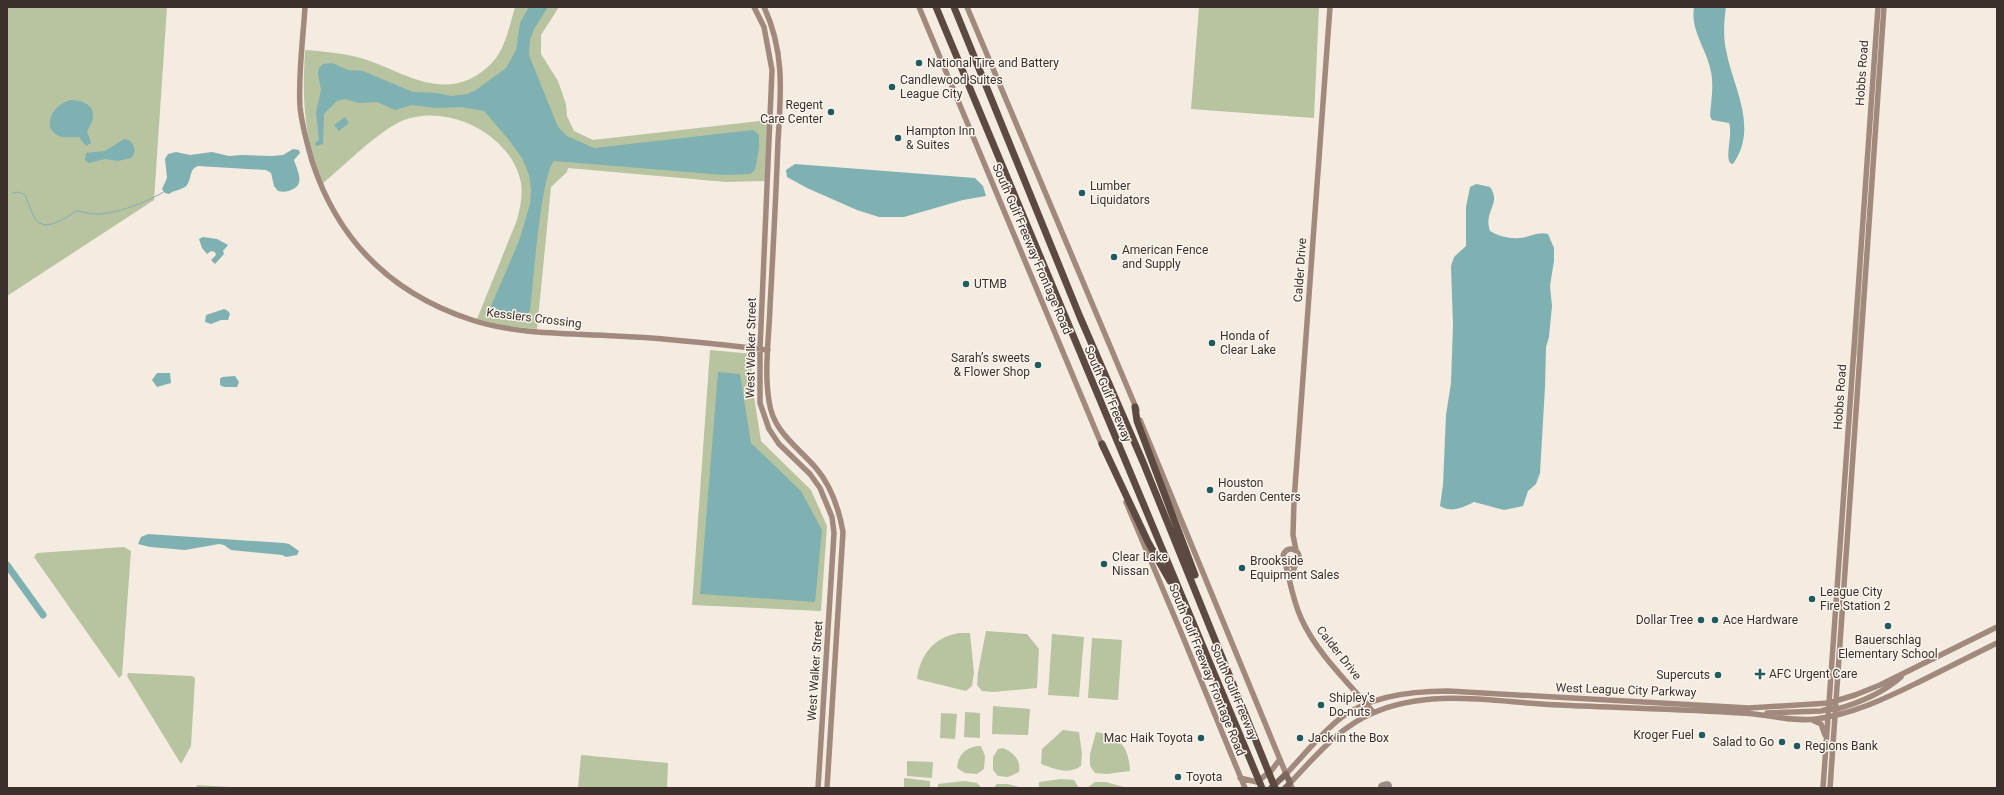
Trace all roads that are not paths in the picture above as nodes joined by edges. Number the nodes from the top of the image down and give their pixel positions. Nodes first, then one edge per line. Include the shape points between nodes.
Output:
1 (305, 7) edge
2 (754, 7) edge
3 (764, 7) edge
4 (919, 7) edge
5 (936, 7) edge
6 (954, 7) edge
7 (967, 7) edge
8 (1330, 7) edge
9 (1878, 7) edge
10 (1884, 7) edge
11 (760, 349) junction
12 (768, 350) junction
13 (1135, 407) junction
14 (1102, 444) junction
15 (1293, 535) junction
16 (1286, 550) junction
17 (1296, 550) junction
18 (1286, 562) junction
19 (1296, 563) junction
20 (1290, 580) junction
21 (1997, 626) edge
22 (1997, 643) edge
23 (1204, 651) junction
24 (1909, 670) junction
25 (1237, 692) junction
26 (1614, 701) junction
27 (1836, 701) junction
28 (1366, 703) junction
29 (1676, 704) junction
30 (1613, 708) junction
31 (1674, 710) junction
32 (1829, 710) junction
33 (1836, 711) junction
34 (1373, 712) junction
35 (1743, 713) junction
36 (1810, 719) junction
37 (1827, 741) junction
38 (1280, 759) junction
39 (1286, 774) junction
40 (1240, 778) junction
41 (1291, 786) edge
42 (818, 788) edge
43 (827, 788) edge
44 (1245, 788) edge
45 (1262, 788) edge
46 (1271, 788) edge
47 (1274, 788) edge
48 (1285, 788) edge
49 (1824, 788) edge
50 (1830, 788) edge

1 - 11 street, Kesslers Crossing via 300,106 306,142 320,185 339,221 356,246 382,271 433,305 498,327
2 - 11 street, West Walker Street via 764,27 772,70
3 - 12 street, West Walker Street via 770,20 782,76
4 - 14 street, South Gulf Freeway Frontage Road
5 - 23 highway, South Gulf Freeway
6 - 25 highway, South Gulf Freeway
7 - 13 street
8 - 15 street, Calder Drive
9 - 32 street, Hobbs Road
10 - 27 street, Hobbs Road
11 - 12 street, Kesslers Crossing
11 - 42 street, West Walker Street via 760,404 769,429 779,444 810,474 820,488 832,517 834,532
12 - 43 street, West Walker Street via 769,402 776,425 827,484 840,516 843,532
13 - 25 highway via 1137,421 1227,658
13 - 38 street
14 - 23 highway via 1148,542 1170,581 1193,637
14 - 40 street, South Gulf Freeway Frontage Road
15 - 16 street, Calder Drive
15 - 17 street, Calder Drive
16 - 17 street
16 - 18 street via 1283,558
17 - 19 street via 1300,557
18 - 19 street via 1290,565
18 - 20 street, Calder Drive
19 - 20 street
20 - 28 street, Calder Drive via 1298,610 1317,646
21 - 24 street, West League City Parkway
22 - 33 street via 1876,703
23 - 45 highway, South Gulf Freeway
24 - 27 street, West League City Parkway via 1880,685
24 - 33 street via 1875,695
25 - 47 highway, South Gulf Freeway
26 - 28 street, West League City Parkway via 1431,691 1406,693
26 - 29 street, West League City Parkway
26 - 30 street
27 - 32 street, West League City Parkway
27 - 33 street, Hobbs Road
28 - 34 street, Calder Drive
28 - 39 street, West League City Parkway via 1341,717
29 - 31 street
29 - 32 street, West League City Parkway
30 - 31 street, West League City Parkway
30 - 34 street, West League City Parkway via 1424,698
31 - 35 street, West League City Parkway
32 - 33 street
32 - 35 street
32 - 36 street, West League City Parkway
32 - 37 street, Hobbs Road
33 - 50 street, Hobbs Road
34 - 41 street, West League City Parkway via 1345,728
35 - 36 street, West League City Parkway via 1787,720
36 - 37 street via 1823,727
37 - 49 street, Hobbs Road
38 - 39 street
38 - 40 street via 1272,770 1257,782
39 - 41 main road
39 - 46 main road, West League City Parkway
40 - 44 street, South Gulf Freeway Frontage Road
41 - 48 main road, West League City Parkway

